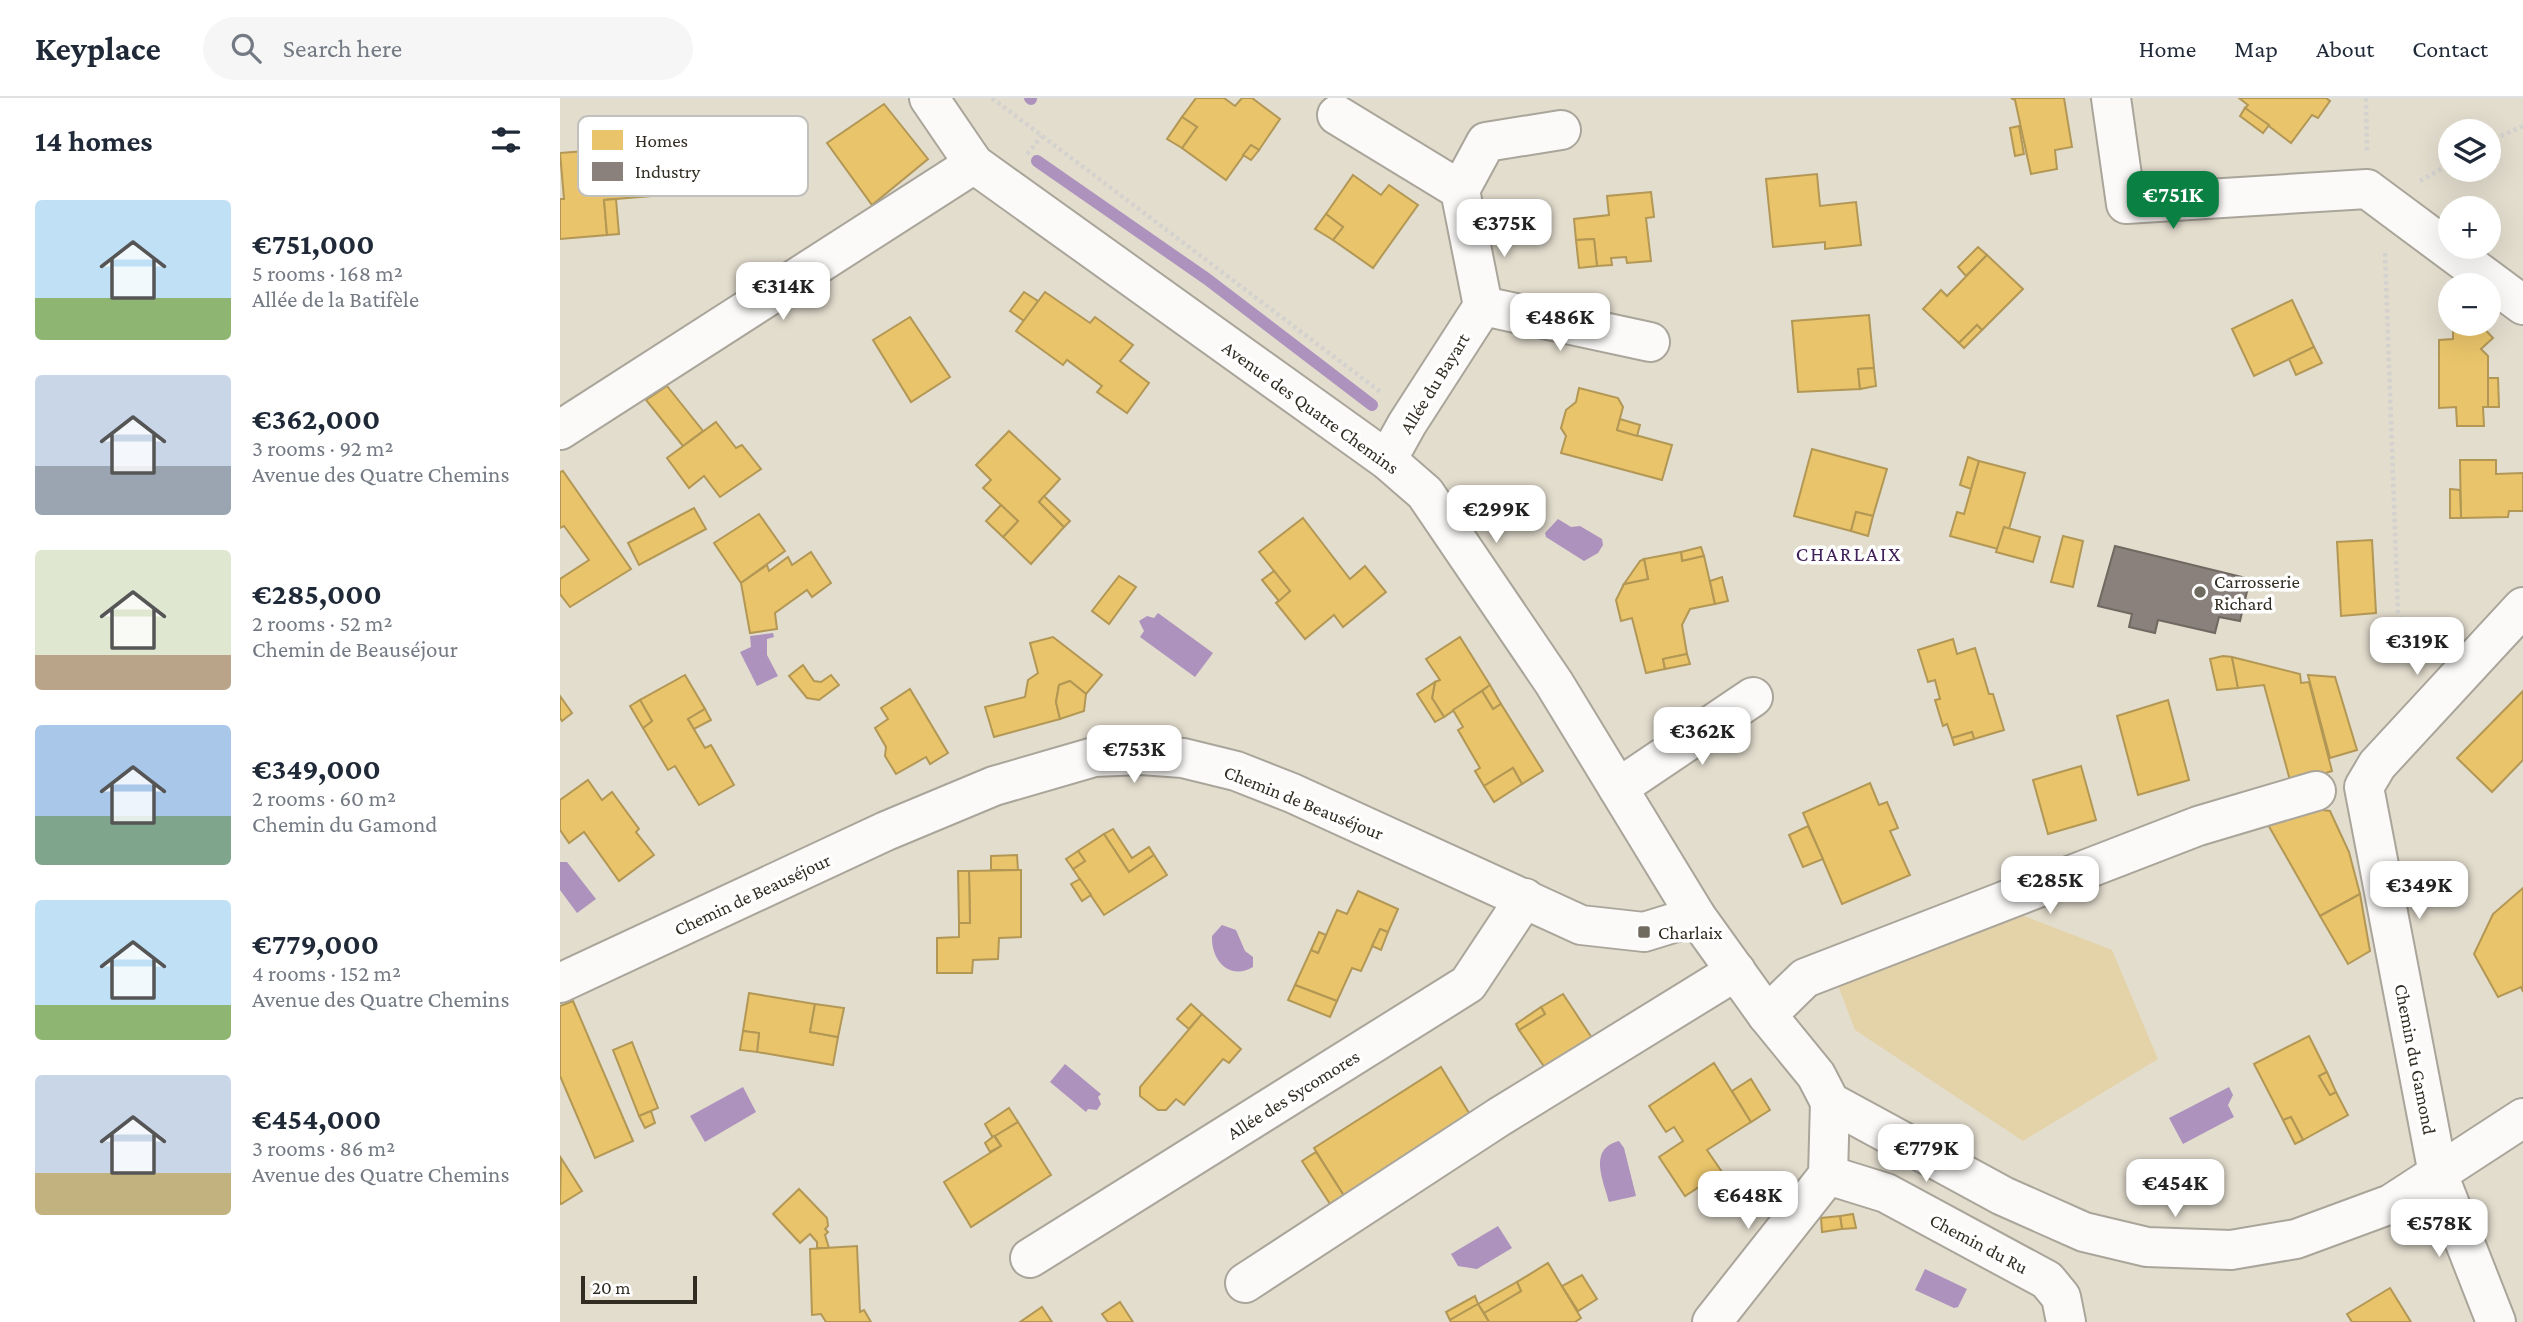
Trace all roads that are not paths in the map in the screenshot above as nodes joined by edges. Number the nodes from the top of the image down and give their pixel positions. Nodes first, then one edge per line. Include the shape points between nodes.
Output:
1 (929, 98) edge
2 (2111, 98) edge
3 (1337, 115) dead end
4 (1561, 130) dead end
5 (974, 164) junction
6 (1460, 190) junction
7 (2523, 305) edge
8 (1483, 306) junction
9 (1650, 342) dead end
10 (560, 430) edge
11 (1387, 460) junction
12 (2523, 607) edge
13 (1753, 697) dead end
14 (1618, 788) junction
15 (2316, 791) dead end
16 (1525, 898) junction
17 (1696, 916) junction
18 (1736, 971) junction
19 (560, 983) edge
20 (1767, 1015) junction
21 (1830, 1102) junction
22 (2523, 1118) edge
23 (1913, 1146) junction
24 (2438, 1174) junction
25 (1828, 1175) junction
26 (1886, 1194) junction
27 (1030, 1258) dead end
28 (1245, 1283) dead end
29 (1712, 1322) edge
30 (2066, 1322) edge
31 (2496, 1322) edge

1 - 5 street, Avenue des Quatre Chemins
2 - 7 street via 2126,204 2375,195
3 - 6 street
4 - 6 street via 1486,142
5 - 10 street
5 - 11 street, Avenue des Quatre Chemins
6 - 8 street
8 - 9 street
8 - 11 street, Allée du Bayart
11 - 14 street, Avenue des Quatre Chemins via 1425,493 1554,683
12 - 24 street, Chemin du Gamond via 2377,765 2364,787
13 - 14 street
14 - 17 street, Avenue des Quatre Chemins
15 - 20 street via 2197,826 1805,978
16 - 17 street, Chemin de Beauséjour via 1581,925 1644,932
16 - 19 street, Chemin de Beauséjour via 1236,771 1183,758 1094,757 994,786 886,831
16 - 27 street, Allée des Sycomores via 1468,984
17 - 18 street, Avenue des Quatre Chemins
18 - 20 street, Avenue des Quatre Chemins
18 - 28 street via 1499,1117
20 - 21 street, Avenue des Quatre Chemins via 1816,1075
21 - 23 street
21 - 25 street
22 - 24 street
23 - 24 street via 2003,1196 2084,1232 2147,1247 2231,1250 2296,1239 2391,1204
23 - 26 street
24 - 31 street, Chemin du Gamond
25 - 26 street, Chemin du Ru
25 - 29 street
26 - 30 street, Chemin du Ru via 2047,1280 2061,1297

